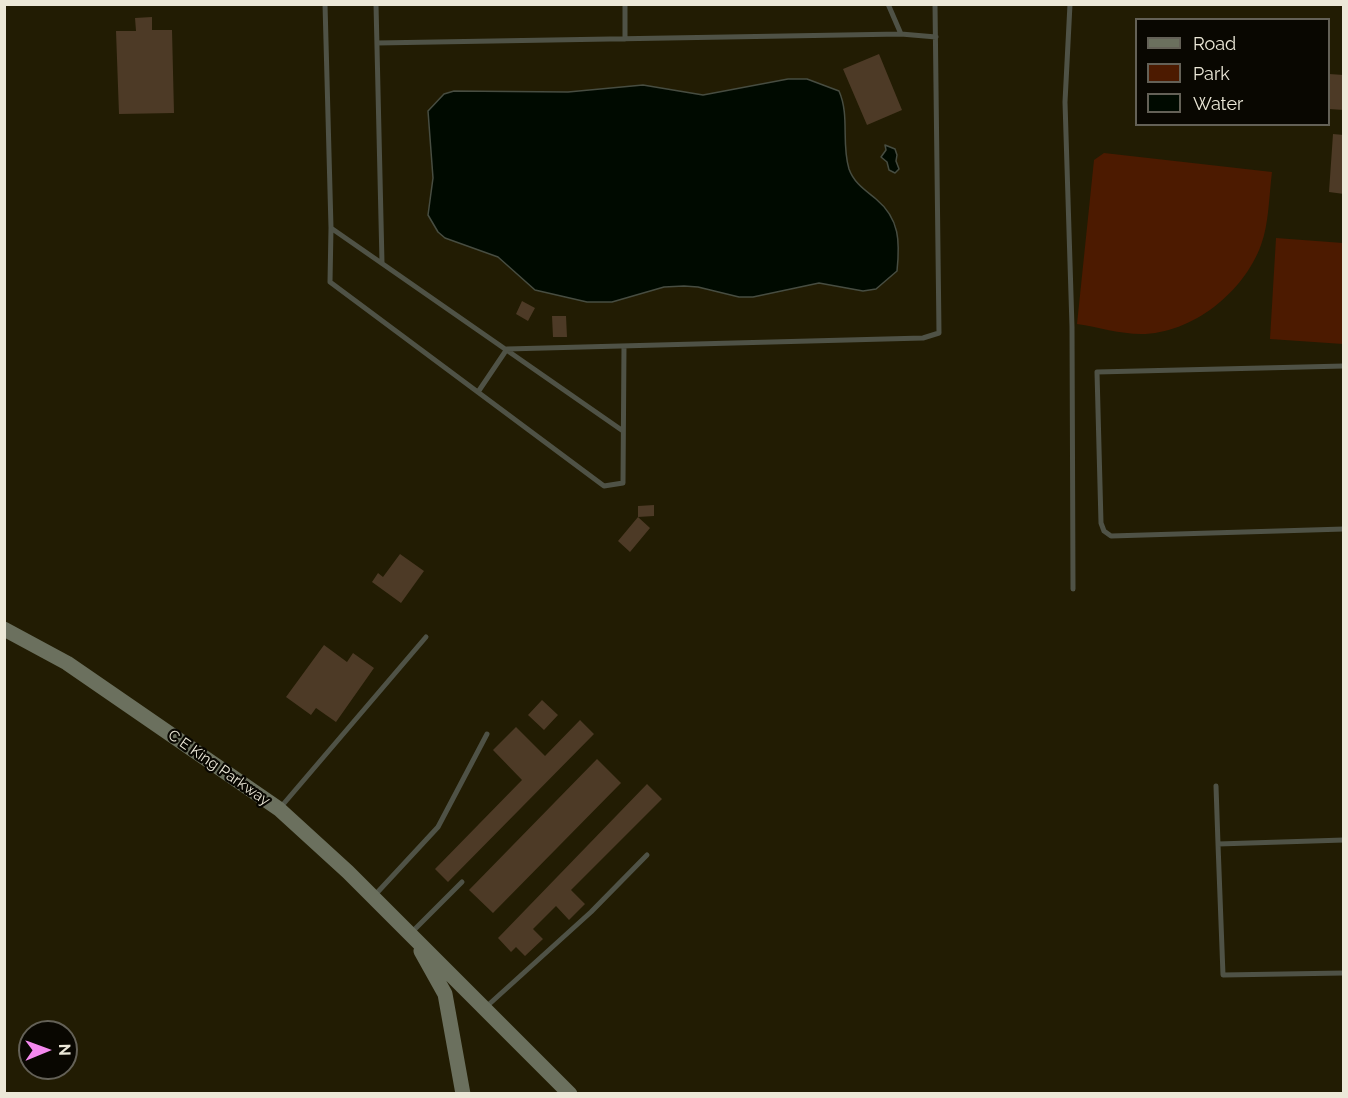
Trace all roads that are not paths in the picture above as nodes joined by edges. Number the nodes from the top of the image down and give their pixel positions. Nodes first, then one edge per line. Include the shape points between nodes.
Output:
1 (325, 4) edge
2 (376, 4) edge
3 (625, 4) edge
4 (888, 4) edge
5 (935, 4) edge
6 (1070, 4) edge
7 (901, 34) junction
8 (936, 37) junction
9 (625, 39) junction
10 (377, 43) junction
11 (331, 228) junction
12 (382, 263) junction
13 (624, 346) junction
14 (507, 349) junction
15 (1344, 366) edge
16 (478, 392) junction
17 (623, 431) junction
18 (1344, 530) edge
19 (1073, 589) dead end
20 (4, 629) edge
21 (426, 637) dead end
22 (487, 734) dead end
23 (1216, 786) dead end
24 (279, 809) junction
25 (1344, 840) edge
26 (1218, 844) junction
27 (647, 855) dead end
28 (462, 882) dead end
29 (374, 897) junction
30 (412, 934) junction
31 (1344, 973) edge
32 (484, 1008) junction
33 (463, 1094) edge
34 (570, 1094) edge

1 - 11 lane
2 - 10 lane
3 - 9 lane
4 - 7 lane
5 - 8 lane
6 - 19 lane via 1065,102 1073,361
7 - 8 lane
7 - 9 lane
8 - 13 lane via 939,333 923,338
9 - 10 lane
10 - 12 lane
11 - 12 lane
11 - 16 lane via 330,282
12 - 14 lane
13 - 14 lane
13 - 17 lane
14 - 16 lane
14 - 17 lane
15 - 18 lane via 1097,372 1101,523 1111,536
16 - 17 lane via 604,486 623,483
20 - 24 main road, C E King Parkway via 67,663
21 - 24 lane
22 - 29 lane via 438,827
23 - 26 lane
24 - 29 main road, C E King Parkway
25 - 26 lane
26 - 31 lane via 1223,975
27 - 32 lane
28 - 30 lane
29 - 30 main road, C E King Parkway
30 - 32 main road, C E King Parkway
30 - 33 main road, C E King Parkway via 445,994
32 - 34 main road, C E King Parkway

